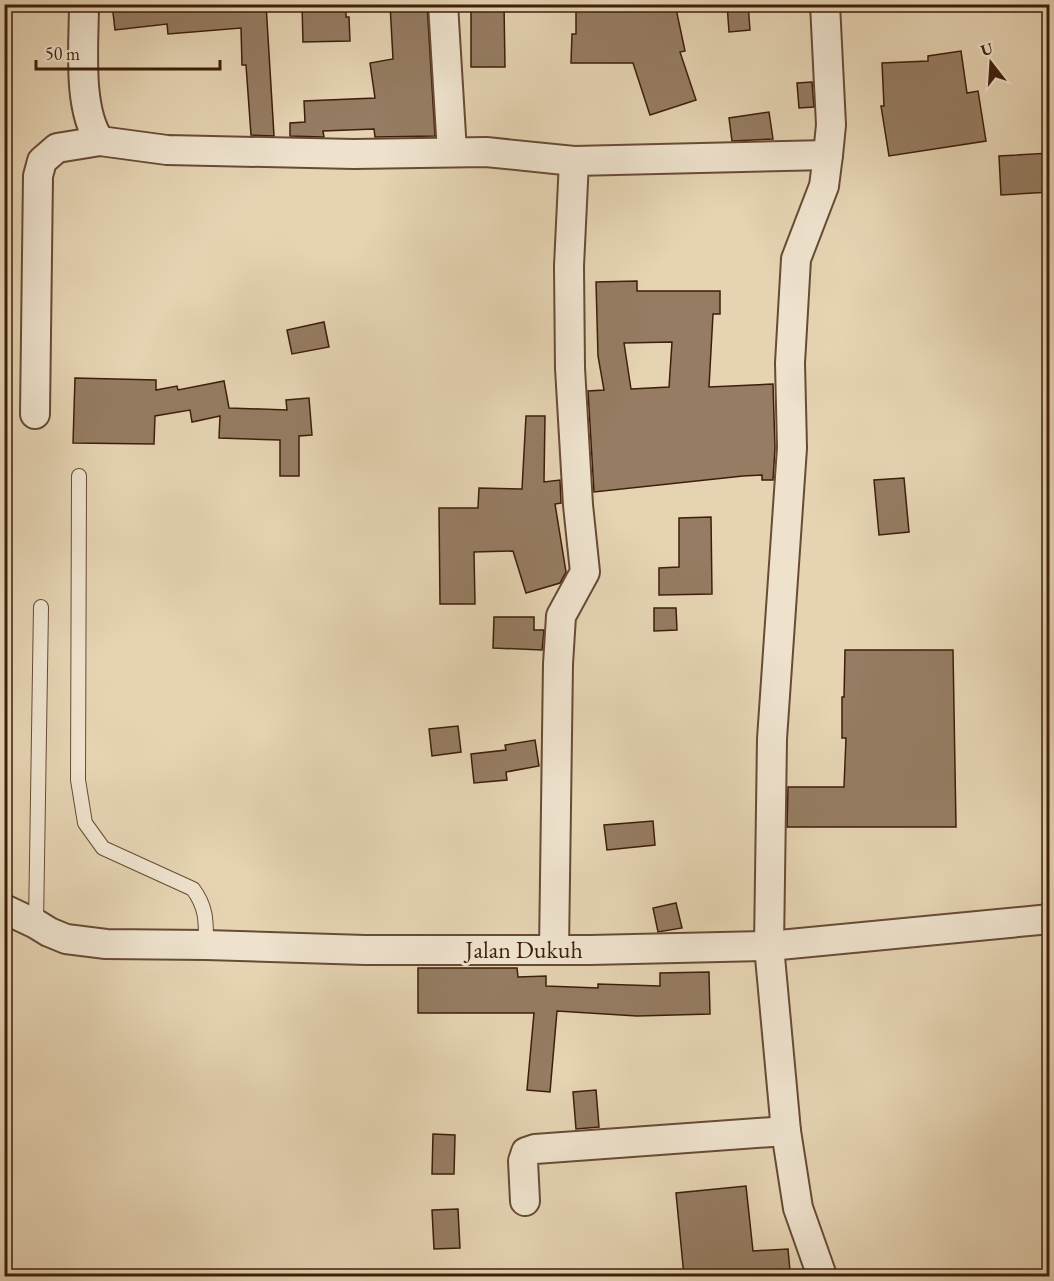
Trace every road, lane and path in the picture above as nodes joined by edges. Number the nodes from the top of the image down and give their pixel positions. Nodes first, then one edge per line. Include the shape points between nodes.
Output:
1 (84, 4) edge
2 (443, 4) edge
3 (825, 4) edge
4 (100, 141) junction
5 (452, 152) junction
6 (828, 155) junction
7 (573, 161) junction
8 (36, 414) dead end
9 (79, 476) dead end
10 (41, 607) dead end
11 (4, 909) edge
12 (1050, 918) edge
13 (36, 924) junction
14 (206, 945) junction
15 (769, 946) junction
16 (555, 950) junction
17 (786, 1131) junction
18 (525, 1201) dead end
19 (822, 1276) edge

1 - 4 street via 83,75 89,120
2 - 5 street
3 - 6 street via 831,125
4 - 5 street via 167,150
4 - 8 street via 57,148 42,161 38,176
5 - 7 street
6 - 7 street
6 - 15 street via 824,186 796,259 790,363 792,448 772,740
7 - 16 street via 570,368 585,572 561,616
9 - 14 lane via 78,780 85,823 103,848 192,888 202,900
10 - 13 lane
11 - 13 street, Jalan Dukuh
12 - 15 street, Jalan Dukuh
13 - 14 street, Jalan Dukuh via 66,939 106,944
14 - 16 street, Jalan Dukuh
15 - 16 street, Jalan Dukuh
15 - 17 street
17 - 18 street via 535,1149 526,1152 523,1161
17 - 19 street via 798,1208

